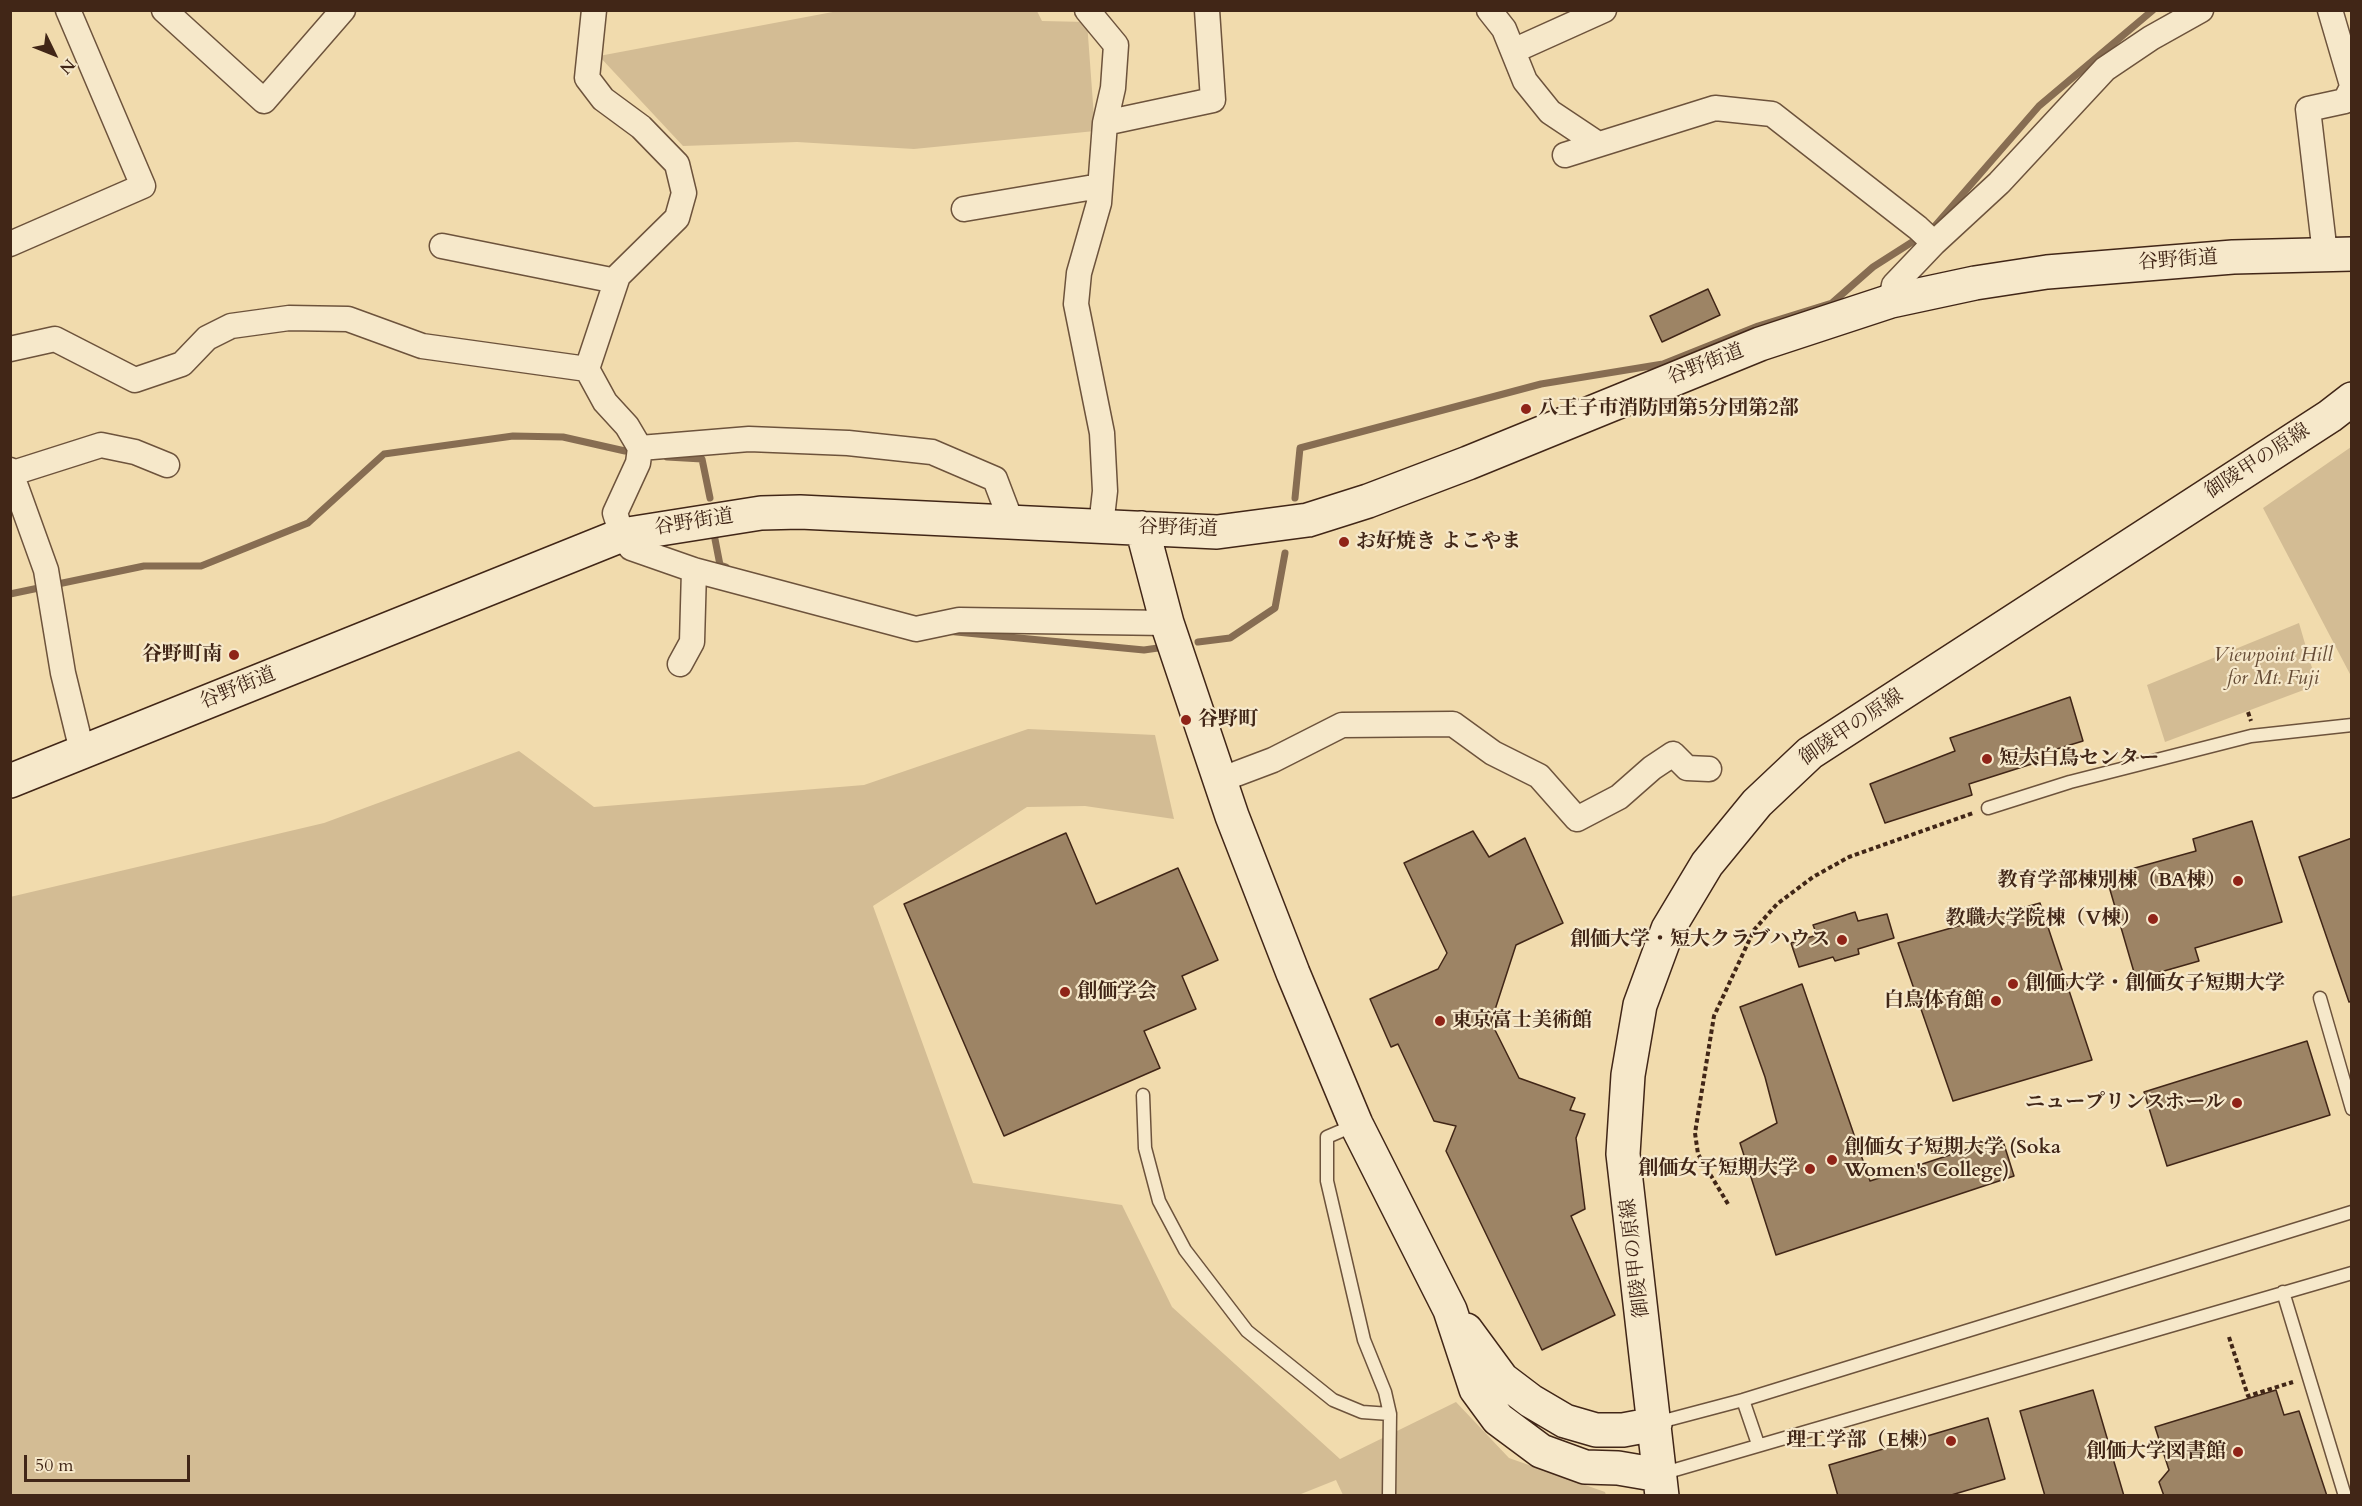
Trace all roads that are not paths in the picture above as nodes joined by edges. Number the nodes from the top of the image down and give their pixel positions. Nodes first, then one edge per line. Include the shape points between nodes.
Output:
1 (68, 10) edge
2 (343, 10) edge
3 (594, 10) edge
4 (1087, 10) edge
5 (1207, 10) edge
6 (1489, 10) edge
7 (1604, 10) edge
8 (2201, 10) edge
9 (2330, 10) edge
10 (173, 13) edge
11 (1513, 51) junction
12 (2352, 86) edge
13 (1105, 123) junction
14 (1598, 144) junction
15 (1565, 155) dead end
16 (1100, 186) junction
17 (964, 209) dead end
18 (1928, 237) junction
19 (10, 244) edge
20 (442, 246) dead end
21 (2338, 254) edge
22 (616, 281) junction
23 (1891, 301) junction
24 (10, 349) edge
25 (587, 369) junction
26 (2352, 399) edge
27 (640, 448) junction
28 (167, 465) dead end
29 (12, 471) edge
30 (1011, 521) junction
31 (1101, 526) junction
32 (1142, 528) junction
33 (622, 536) junction
34 (694, 570) junction
35 (1167, 623) junction
36 (680, 664) dead end
37 (2352, 725) edge
38 (82, 751) junction
39 (1709, 769) dead end
40 (1220, 780) junction
41 (10, 781) edge
42 (1988, 808) road end
43 (2320, 998) dead end
44 (1143, 1095) dead end
45 (2352, 1109) edge
46 (1356, 1124) junction
47 (2352, 1212) edge
48 (2352, 1273) edge
49 (2283, 1292) junction
50 (1450, 1310) junction
51 (1743, 1400) junction
52 (1390, 1414) junction
53 (1655, 1424) junction
54 (1758, 1444) junction
55 (1660, 1485) edge
56 (1389, 1496) edge
57 (2345, 1496) edge

1 - 19 street via 143,186
2 - 10 street via 264,101
3 - 22 street via 587,78 603,99 641,127 677,164 684,193 677,218
4 - 13 street via 1116,45 1113,88
5 - 13 street via 1212,100
6 - 11 street via 1504,29
7 - 11 street
8 - 18 street via 2105,69 1999,183
9 - 12 street
11 - 14 street via 1525,81 1550,112
12 - 21 street via 2345,101 2308,109
13 - 16 street
14 - 15 street
14 - 18 street via 1715,108 1772,114
16 - 17 street
16 - 31 street via 1099,203 1079,273 1076,304 1102,433 1105,491
18 - 23 street via 1894,285
20 - 22 street
21 - 23 street, 谷野街道 via 2233,257 2047,272
22 - 25 street
23 - 32 street, 谷野街道 via 1760,344 1468,463 1336,512 1217,532
24 - 25 street via 56,339 135,380 183,364 207,338 231,326 289,318 348,319 422,346
25 - 27 street via 605,402
26 - 53 street, 御陵甲の原線 via 1810,753 1757,802 1707,864 1668,929 1640,1005 1628,1075 1623,1154
27 - 30 street via 749,439 848,443 932,452 995,479
27 - 33 street via 638,463 615,513
28 - 29 street via 135,452 101,445
29 - 38 street via 46,570 63,673
30 - 31 street, 谷野街道
30 - 33 street, 谷野街道 via 761,513
31 - 32 street, 谷野街道
32 - 35 street
33 - 34 street via 631,548
33 - 38 street, 谷野街道
34 - 35 street via 916,629 959,620
34 - 36 street via 692,642
35 - 40 street
37 - 42 lane via 2251,736 2070,782
38 - 41 street, 谷野街道
39 - 40 street via 1687,768 1673,754 1619,797 1577,819 1539,776 1493,753 1453,723 1342,725 1273,760
40 - 46 street via 1321,1046
43 - 45 lane
44 - 52 lane via 1145,1148 1159,1201 1185,1250 1247,1331 1333,1400 1362,1412
46 - 50 street
46 - 52 lane via 1327,1137 1327,1181 1364,1340
47 - 51 lane
48 - 49 lane
49 - 54 lane
49 - 57 lane
50 - 53 street via 1502,1379 1565,1420 1596,1430
50 - 55 street via 1476,1389 1498,1419 1541,1451 1585,1467 1618,1468
51 - 53 lane
51 - 54 lane
52 - 56 lane
53 - 55 street, 御陵甲の原線
54 - 55 lane

